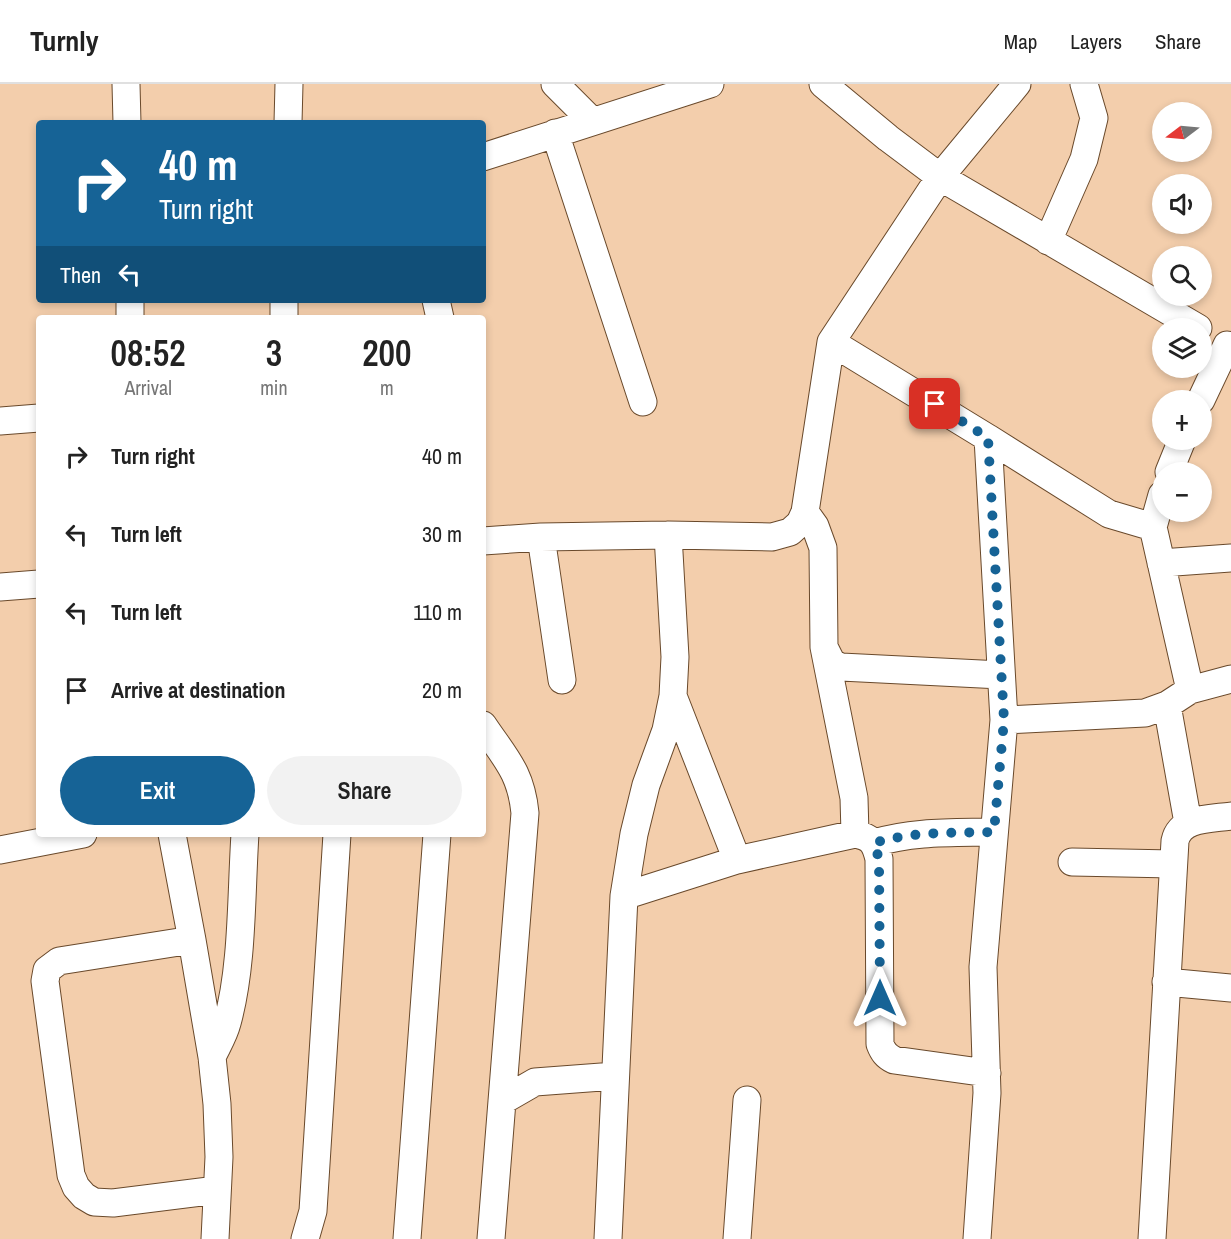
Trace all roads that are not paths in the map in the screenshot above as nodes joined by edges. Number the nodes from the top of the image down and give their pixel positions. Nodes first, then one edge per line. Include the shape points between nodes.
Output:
1 (126, 84) edge
2 (289, 84) edge
3 (555, 84) edge
4 (710, 84) edge
5 (824, 84) edge
6 (1017, 84) edge
7 (1084, 84) edge
8 (127, 120) edge
9 (288, 120) edge
10 (592, 122) junction
11 (555, 133) junction
12 (486, 156) edge
13 (940, 177) junction
14 (1048, 241) junction
15 (1180, 318) edge
16 (1212, 337) edge
17 (831, 342) junction
18 (1229, 346) edge
19 (1206, 390) edge
20 (644, 402) dead end
21 (36, 418) edge
22 (0, 421) edge
23 (988, 438) junction
24 (805, 512) junction
25 (1154, 522) edge
26 (1153, 527) junction
27 (668, 535) junction
28 (542, 537) junction
29 (486, 542) edge
30 (1231, 558) edge
31 (1161, 563) junction
32 (36, 584) edge
33 (0, 587) edge
34 (824, 648) junction
35 (1001, 675) junction
36 (1231, 679) edge
37 (562, 680) dead end
38 (1190, 690) junction
39 (673, 696) junction
40 (1167, 705) junction
41 (1004, 720) junction
42 (486, 729) edge
43 (1231, 816) edge
44 (1188, 823) junction
45 (994, 832) junction
46 (66, 837) edge
47 (173, 837) edge
48 (245, 837) edge
49 (337, 837) edge
50 (436, 837) edge
51 (864, 838) junction
52 (0, 849) edge
53 (737, 860) junction
54 (1072, 862) dead end
55 (1173, 864) junction
56 (624, 896) junction
57 (192, 940) junction
58 (1166, 982) junction
59 (1231, 988) edge
60 (212, 1057) junction
61 (987, 1073) junction
62 (615, 1076) junction
63 (747, 1100) dead end
64 (502, 1101) junction
65 (217, 1190) junction
66 (215, 1239) edge
67 (305, 1239) edge
68 (407, 1239) edge
69 (491, 1239) edge
70 (608, 1239) edge
71 (737, 1239) edge
72 (744, 1239) edge
73 (977, 1239) edge
74 (1152, 1239) edge

1 - 8 street
2 - 9 street
3 - 10 street
4 - 10 street
5 - 13 street
6 - 13 street
7 - 14 street via 1094,118 1084,159
10 - 11 street
11 - 12 street
11 - 20 street
13 - 14 street
13 - 17 street
14 - 15 street
16 - 18 street
17 - 23 street
17 - 24 street
18 - 19 street
21 - 22 street
23 - 26 street via 1109,514
23 - 35 street
24 - 27 street via 790,532 772,537
24 - 34 street via 823,548
25 - 26 street
26 - 31 street
27 - 28 street
27 - 39 street via 675,657
28 - 29 street
28 - 37 street
30 - 31 street
31 - 38 street
32 - 33 street
34 - 35 street via 832,663 841,666
34 - 51 street
35 - 41 street
36 - 38 street
38 - 40 street
39 - 53 street
39 - 56 street via 666,730 645,785
40 - 41 street via 1129,715
40 - 44 street
41 - 45 street
42 - 64 street via 517,774 525,813
43 - 44 street
44 - 55 street via 1177,833
45 - 51 street
45 - 61 street via 983,968
46 - 52 street
47 - 57 street
48 - 60 street via 232,1002 227,1026
49 - 67 street via 313,1211
50 - 68 street
51 - 53 street
51 - 61 street via 879,859 882,1051 894,1060
53 - 56 street
54 - 55 street
55 - 58 street
56 - 62 street
57 - 60 street
57 - 65 street via 59,961 46,969 45,981 71,1175 76,1187 94,1202 113,1203
58 - 59 street
58 - 74 street
60 - 65 street via 218,1125
61 - 73 street
62 - 64 street via 535,1082
62 - 70 street
63 - 71 street
64 - 69 street
65 - 66 street
71 - 72 street

